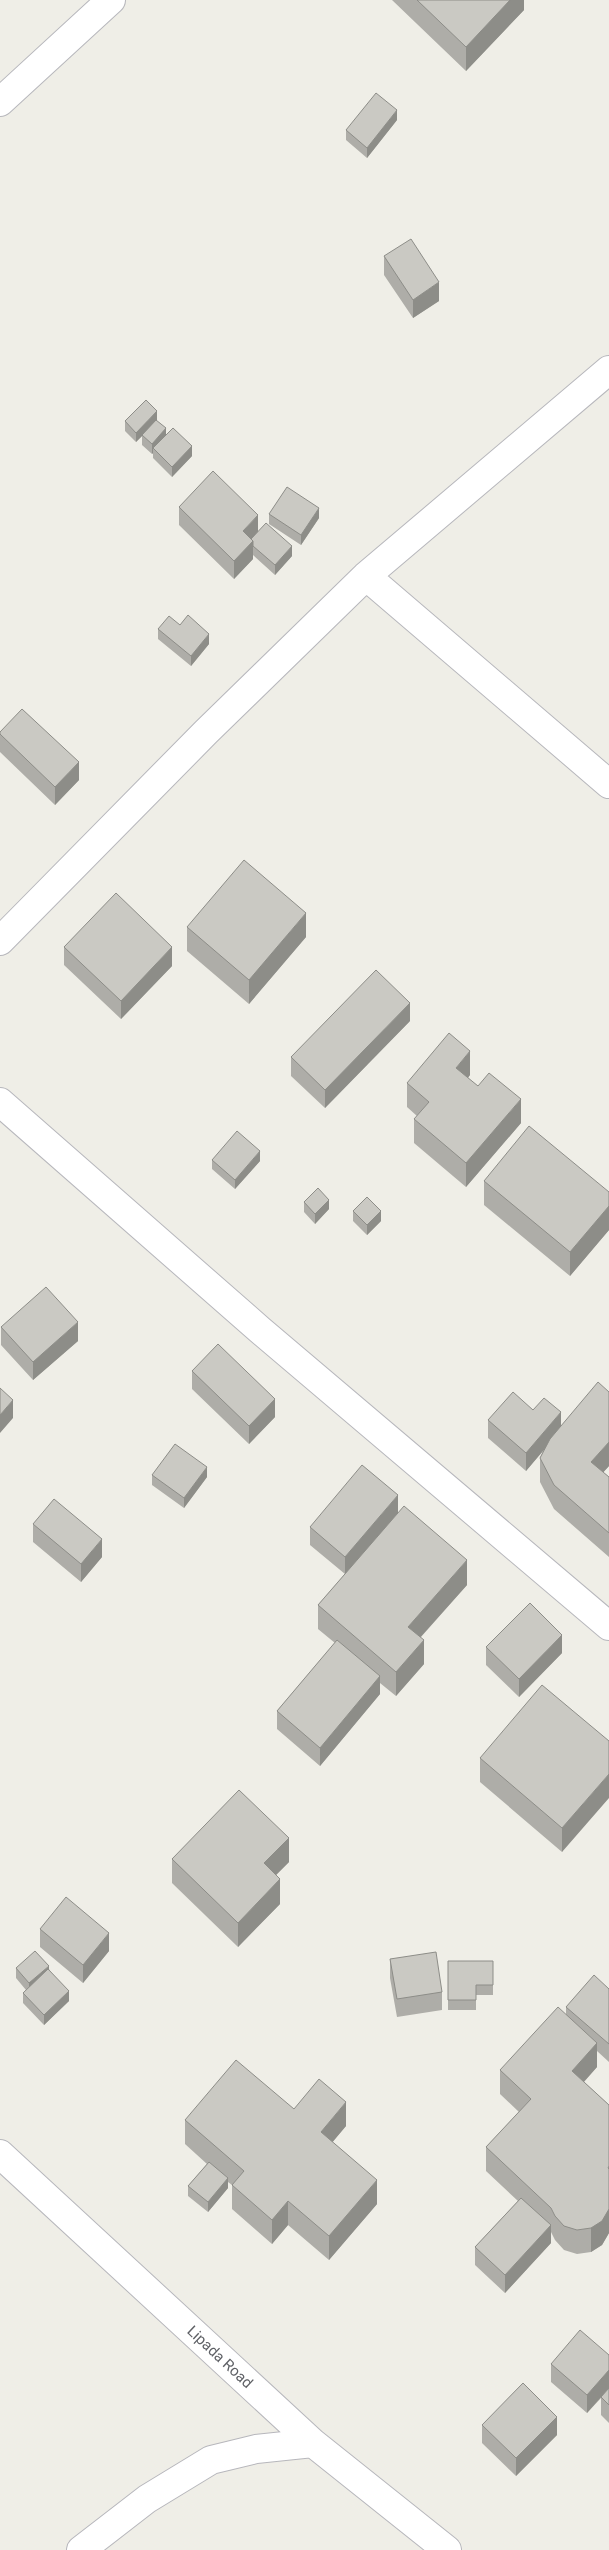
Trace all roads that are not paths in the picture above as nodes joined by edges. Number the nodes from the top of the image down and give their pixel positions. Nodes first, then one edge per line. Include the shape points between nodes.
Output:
1 (111, 0) edge
2 (0, 102) edge
3 (609, 370) edge
4 (366, 576) junction
5 (609, 784) edge
6 (0, 941) edge
7 (0, 1102) edge
8 (609, 1626) edge
9 (0, 2154) edge
10 (313, 2444) junction
11 (81, 2550) edge
12 (448, 2550) edge

1 - 2 street
3 - 4 street
4 - 5 street
4 - 6 street via 213,725
7 - 8 street via 260,1330
9 - 10 street, Lipada Road
10 - 11 street via 256,2449 211,2460 147,2499
10 - 12 street, Lipada Road

